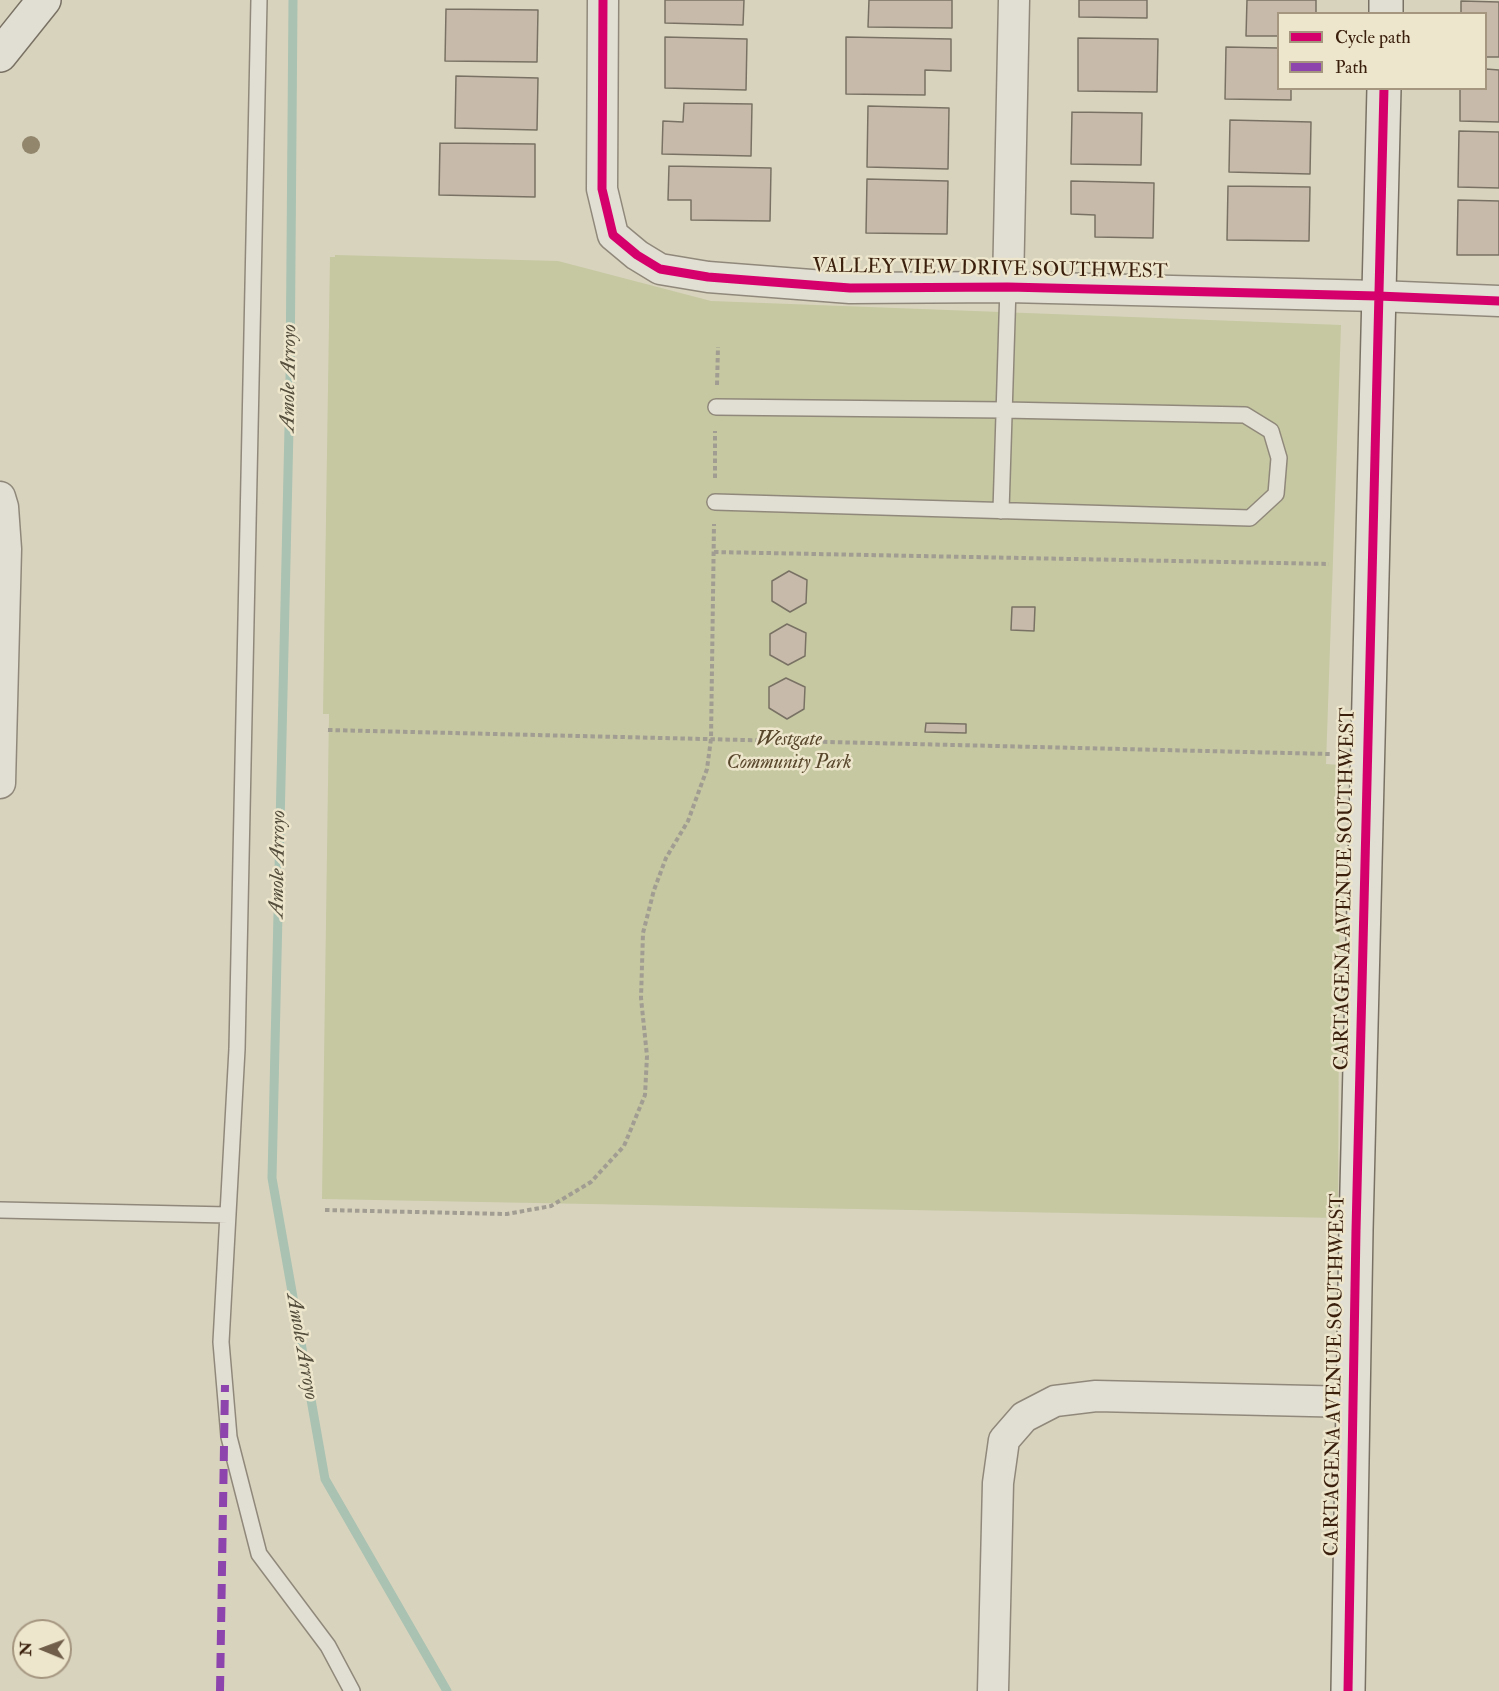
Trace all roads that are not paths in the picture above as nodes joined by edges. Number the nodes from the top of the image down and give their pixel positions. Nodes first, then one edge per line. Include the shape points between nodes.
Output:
1 (44, 0) edge
2 (259, 0) edge
3 (603, 0) edge
4 (1014, 0) edge
5 (0, 55) edge
6 (1384, 90) edge
7 (1008, 287) junction
8 (1378, 296) junction
9 (1499, 301) edge
10 (716, 407) road end
11 (1004, 410) junction
12 (0, 497) edge
13 (715, 502) road end
14 (1001, 511) junction
15 (0, 783) edge
16 (0, 1210) edge
17 (228, 1215) junction
18 (1353, 1402) junction
19 (352, 1691) edge
20 (993, 1691) edge
21 (1348, 1691) edge

1 - 5 street
2 - 17 lane via 237,1049
3 - 7 street, VALLEY VIEW DRIVE SOUTHWEST via 602,189 613,235 637,255 660,269 708,277 850,288
4 - 7 street
6 - 8 street, CARTAGENA AVENUE SOUTHWEST
7 - 8 street, VALLEY VIEW DRIVE SOUTHWEST
7 - 11 lane
8 - 9 street, VALLEY VIEW DRIVE SOUTHWEST
8 - 18 street, CARTAGENA AVENUE SOUTHWEST
10 - 11 lane
11 - 14 lane
11 - 14 lane via 1245,415 1271,431 1279,458 1276,494 1250,518
12 - 15 street via 6,549
13 - 14 lane
16 - 17 lane
17 - 19 lane via 221,1342 229,1437 259,1554 328,1646
18 - 20 street via 1096,1396 1055,1401 1024,1416 1004,1440 998,1483
18 - 21 street, CARTAGENA AVENUE SOUTHWEST

